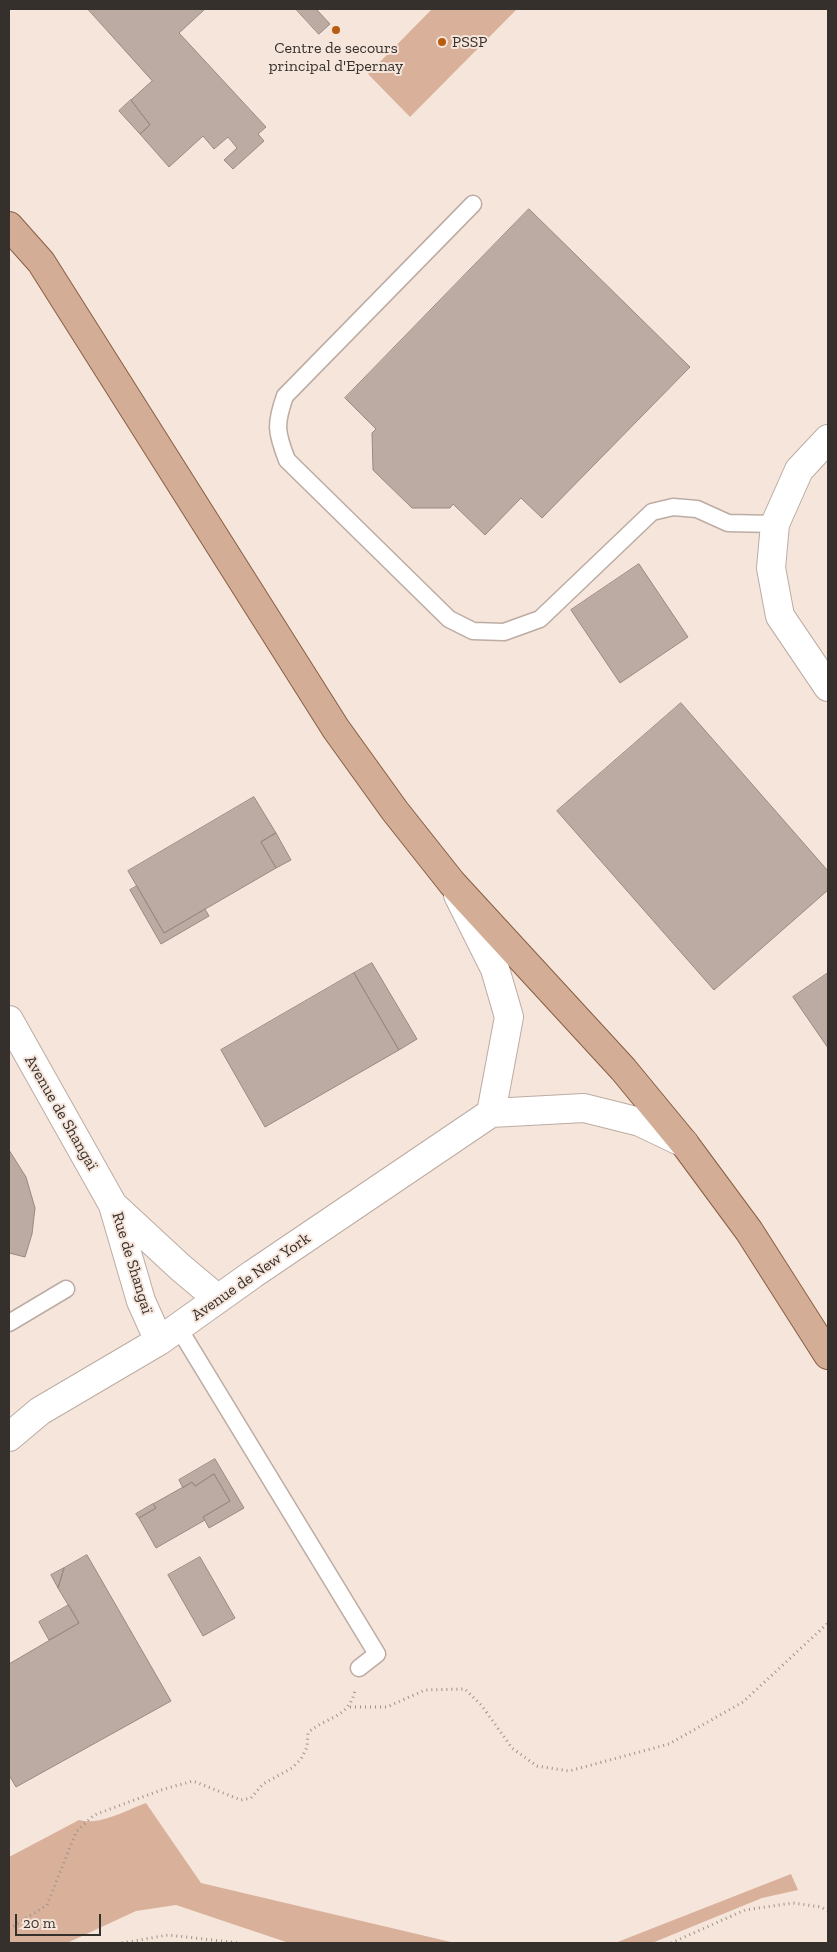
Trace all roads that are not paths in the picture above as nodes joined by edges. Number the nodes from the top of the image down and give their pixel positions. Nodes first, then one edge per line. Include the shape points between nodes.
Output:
1 (473, 204) dead end
2 (9, 226) edge
3 (828, 438) edge
4 (775, 524) junction
5 (828, 687) edge
6 (452, 883) junction
7 (9, 1020) edge
8 (491, 1114) junction
9 (684, 1143) junction
10 (113, 1205) junction
11 (66, 1289) dead end
12 (218, 1299) junction
13 (9, 1323) edge
14 (168, 1334) junction
15 (828, 1355) edge
16 (9, 1437) edge
17 (359, 1668) road end

1 - 4 lane via 284,396 278,418 279,439 287,460 449,619 473,631 504,632 540,618 652,512 673,507 697,509 728,523
2 - 6 main road via 41,262 336,729
3 - 4 street via 799,470
4 - 5 street via 771,568 780,616
6 - 8 street via 495,969 509,1016
6 - 9 main road via 623,1069
7 - 10 street, Avenue de Shangaï
8 - 9 street via 584,1108 640,1122
8 - 12 street, Avenue de New York
9 - 15 main road via 749,1231
10 - 12 street, Rue de Shangaï
10 - 14 street, Rue de Shangaï via 141,1301
11 - 13 lane
12 - 14 street, Avenue de New York
14 - 16 street, Avenue de New York via 40,1411
14 - 17 lane via 377,1654

